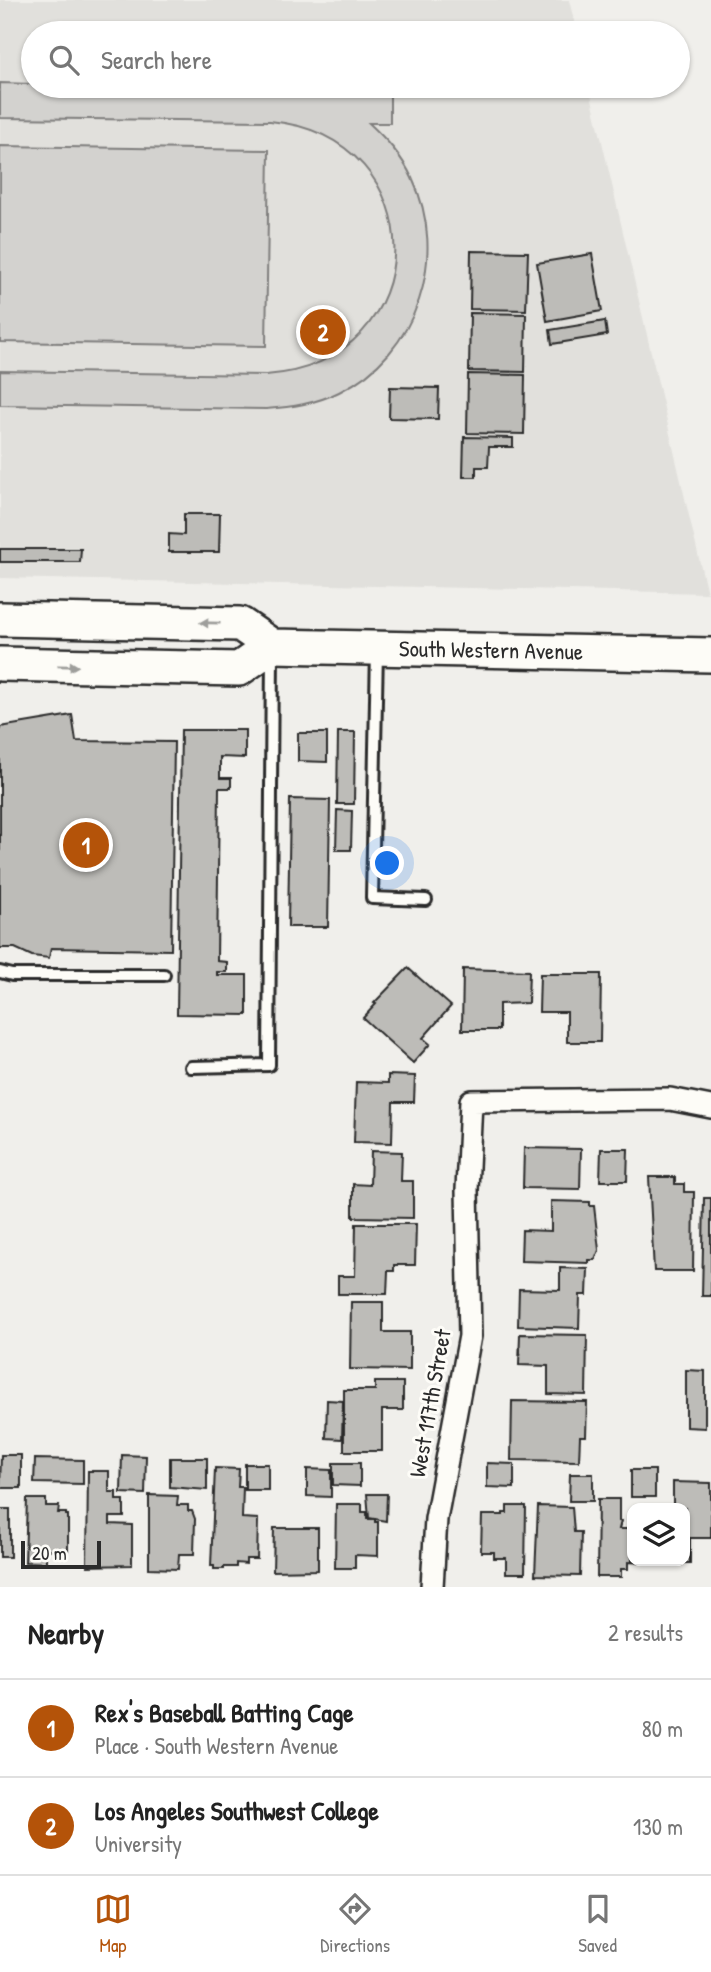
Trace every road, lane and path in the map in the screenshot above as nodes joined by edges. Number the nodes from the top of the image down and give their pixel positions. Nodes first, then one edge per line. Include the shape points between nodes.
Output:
1 (0, 619) edge
2 (272, 646) junction
3 (377, 648) junction
4 (711, 655) edge
5 (0, 664) edge
6 (426, 900) dead end
7 (0, 972) edge
8 (164, 975) dead end
9 (191, 1067) dead end
10 (711, 1107) edge
11 (432, 1587) edge

2 -> 1 main road via 240,624
2 - 3 main road, South Western Avenue
5 -> 2 main road via 239,669
2 - 9 lane via 269,1065
3 - 4 main road, South Western Avenue
3 - 6 lane via 372,898
7 - 8 lane
10 - 11 street, West 117th Street via 670,1099 471,1101 467,1190 470,1336 436,1519

